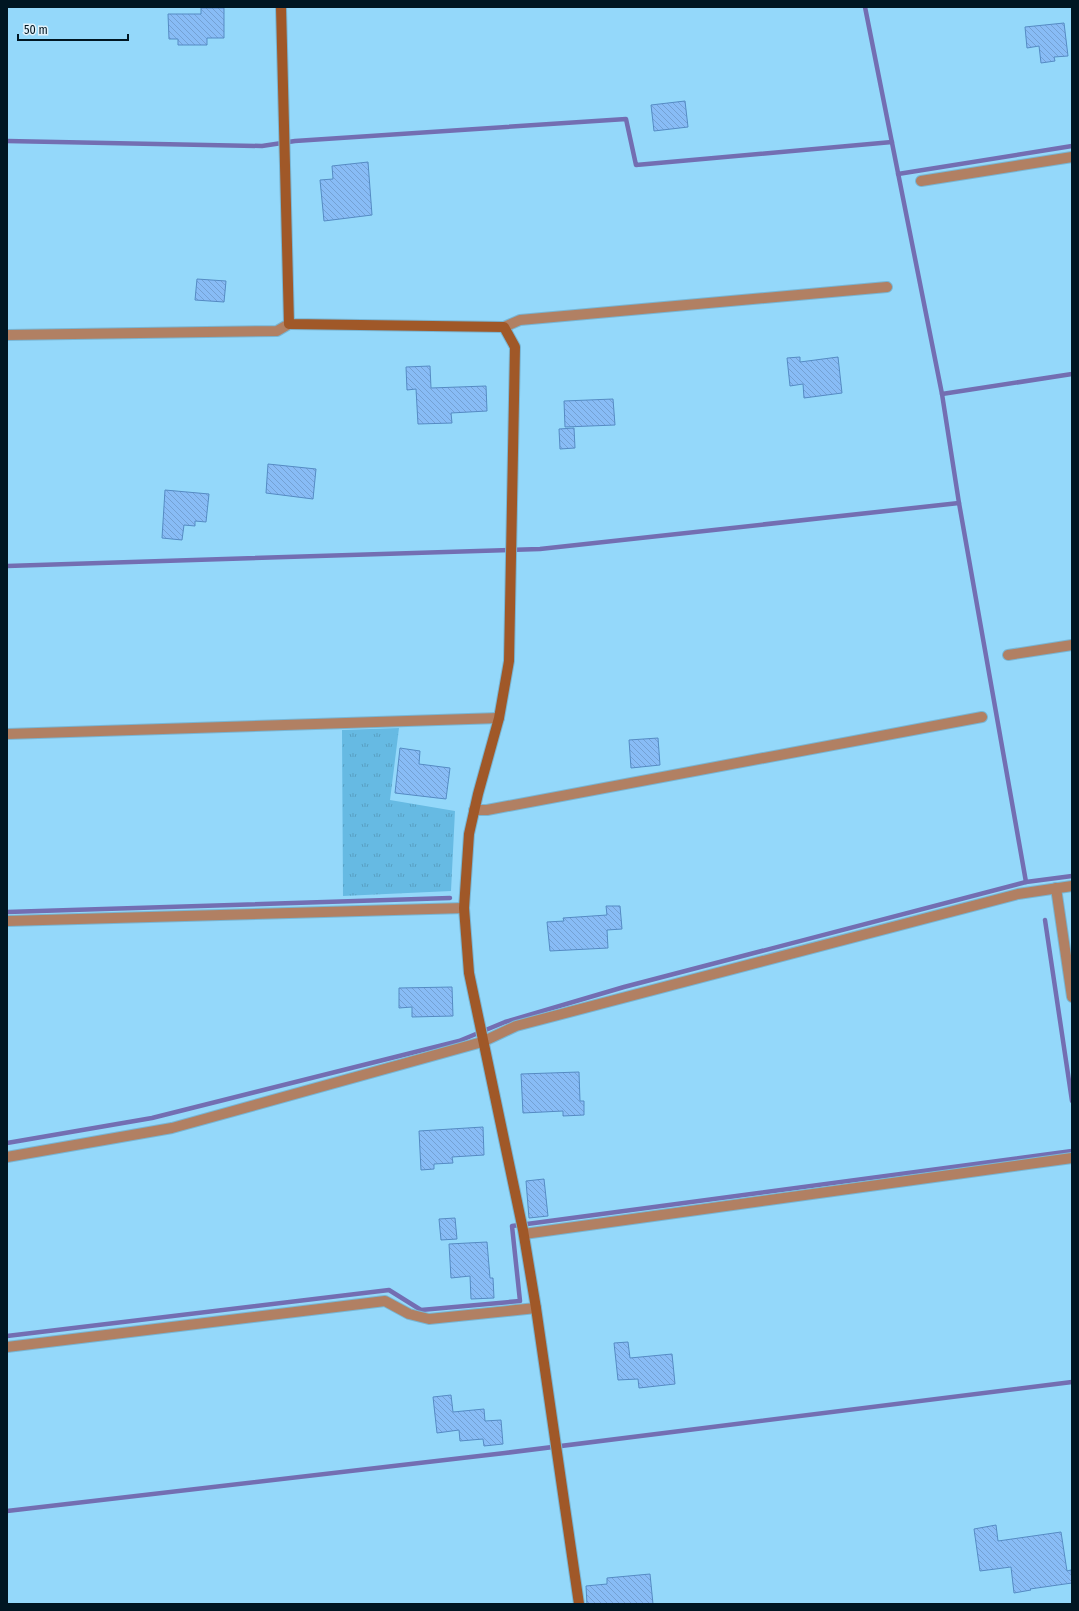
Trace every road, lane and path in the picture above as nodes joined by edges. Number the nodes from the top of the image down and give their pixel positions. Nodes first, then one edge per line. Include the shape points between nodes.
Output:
1 (281, 7) edge
2 (1072, 157) edge
3 (921, 181) dead end
4 (887, 287) dead end
5 (289, 324) junction
6 (504, 327) junction
7 (7, 335) edge
8 (1072, 645) edge
9 (1008, 655) dead end
10 (982, 717) dead end
11 (499, 718) junction
12 (7, 734) edge
13 (474, 810) junction
14 (1072, 886) edge
15 (1056, 888) junction
16 (464, 908) junction
17 (7, 921) edge
18 (1072, 997) edge
19 (481, 1035) junction
20 (7, 1157) edge
21 (1072, 1158) edge
22 (523, 1232) junction
23 (536, 1308) junction
24 (7, 1347) edge
25 (579, 1604) edge

1 - 5 street
2 - 3 street
4 - 6 street via 520,320
5 - 6 street
5 - 7 street via 277,331
6 - 11 street via 515,347 509,661
8 - 9 street
10 - 13 street via 487,810
11 - 12 street
11 - 13 street
13 - 16 street via 466,859
14 - 15 street
15 - 18 street
15 - 19 street via 1018,894
16 - 17 street
16 - 19 street via 468,973
19 - 20 street via 172,1128
19 - 22 street
21 - 22 street
22 - 23 street
23 - 24 street via 429,1319 410,1314 385,1301
23 - 25 street

